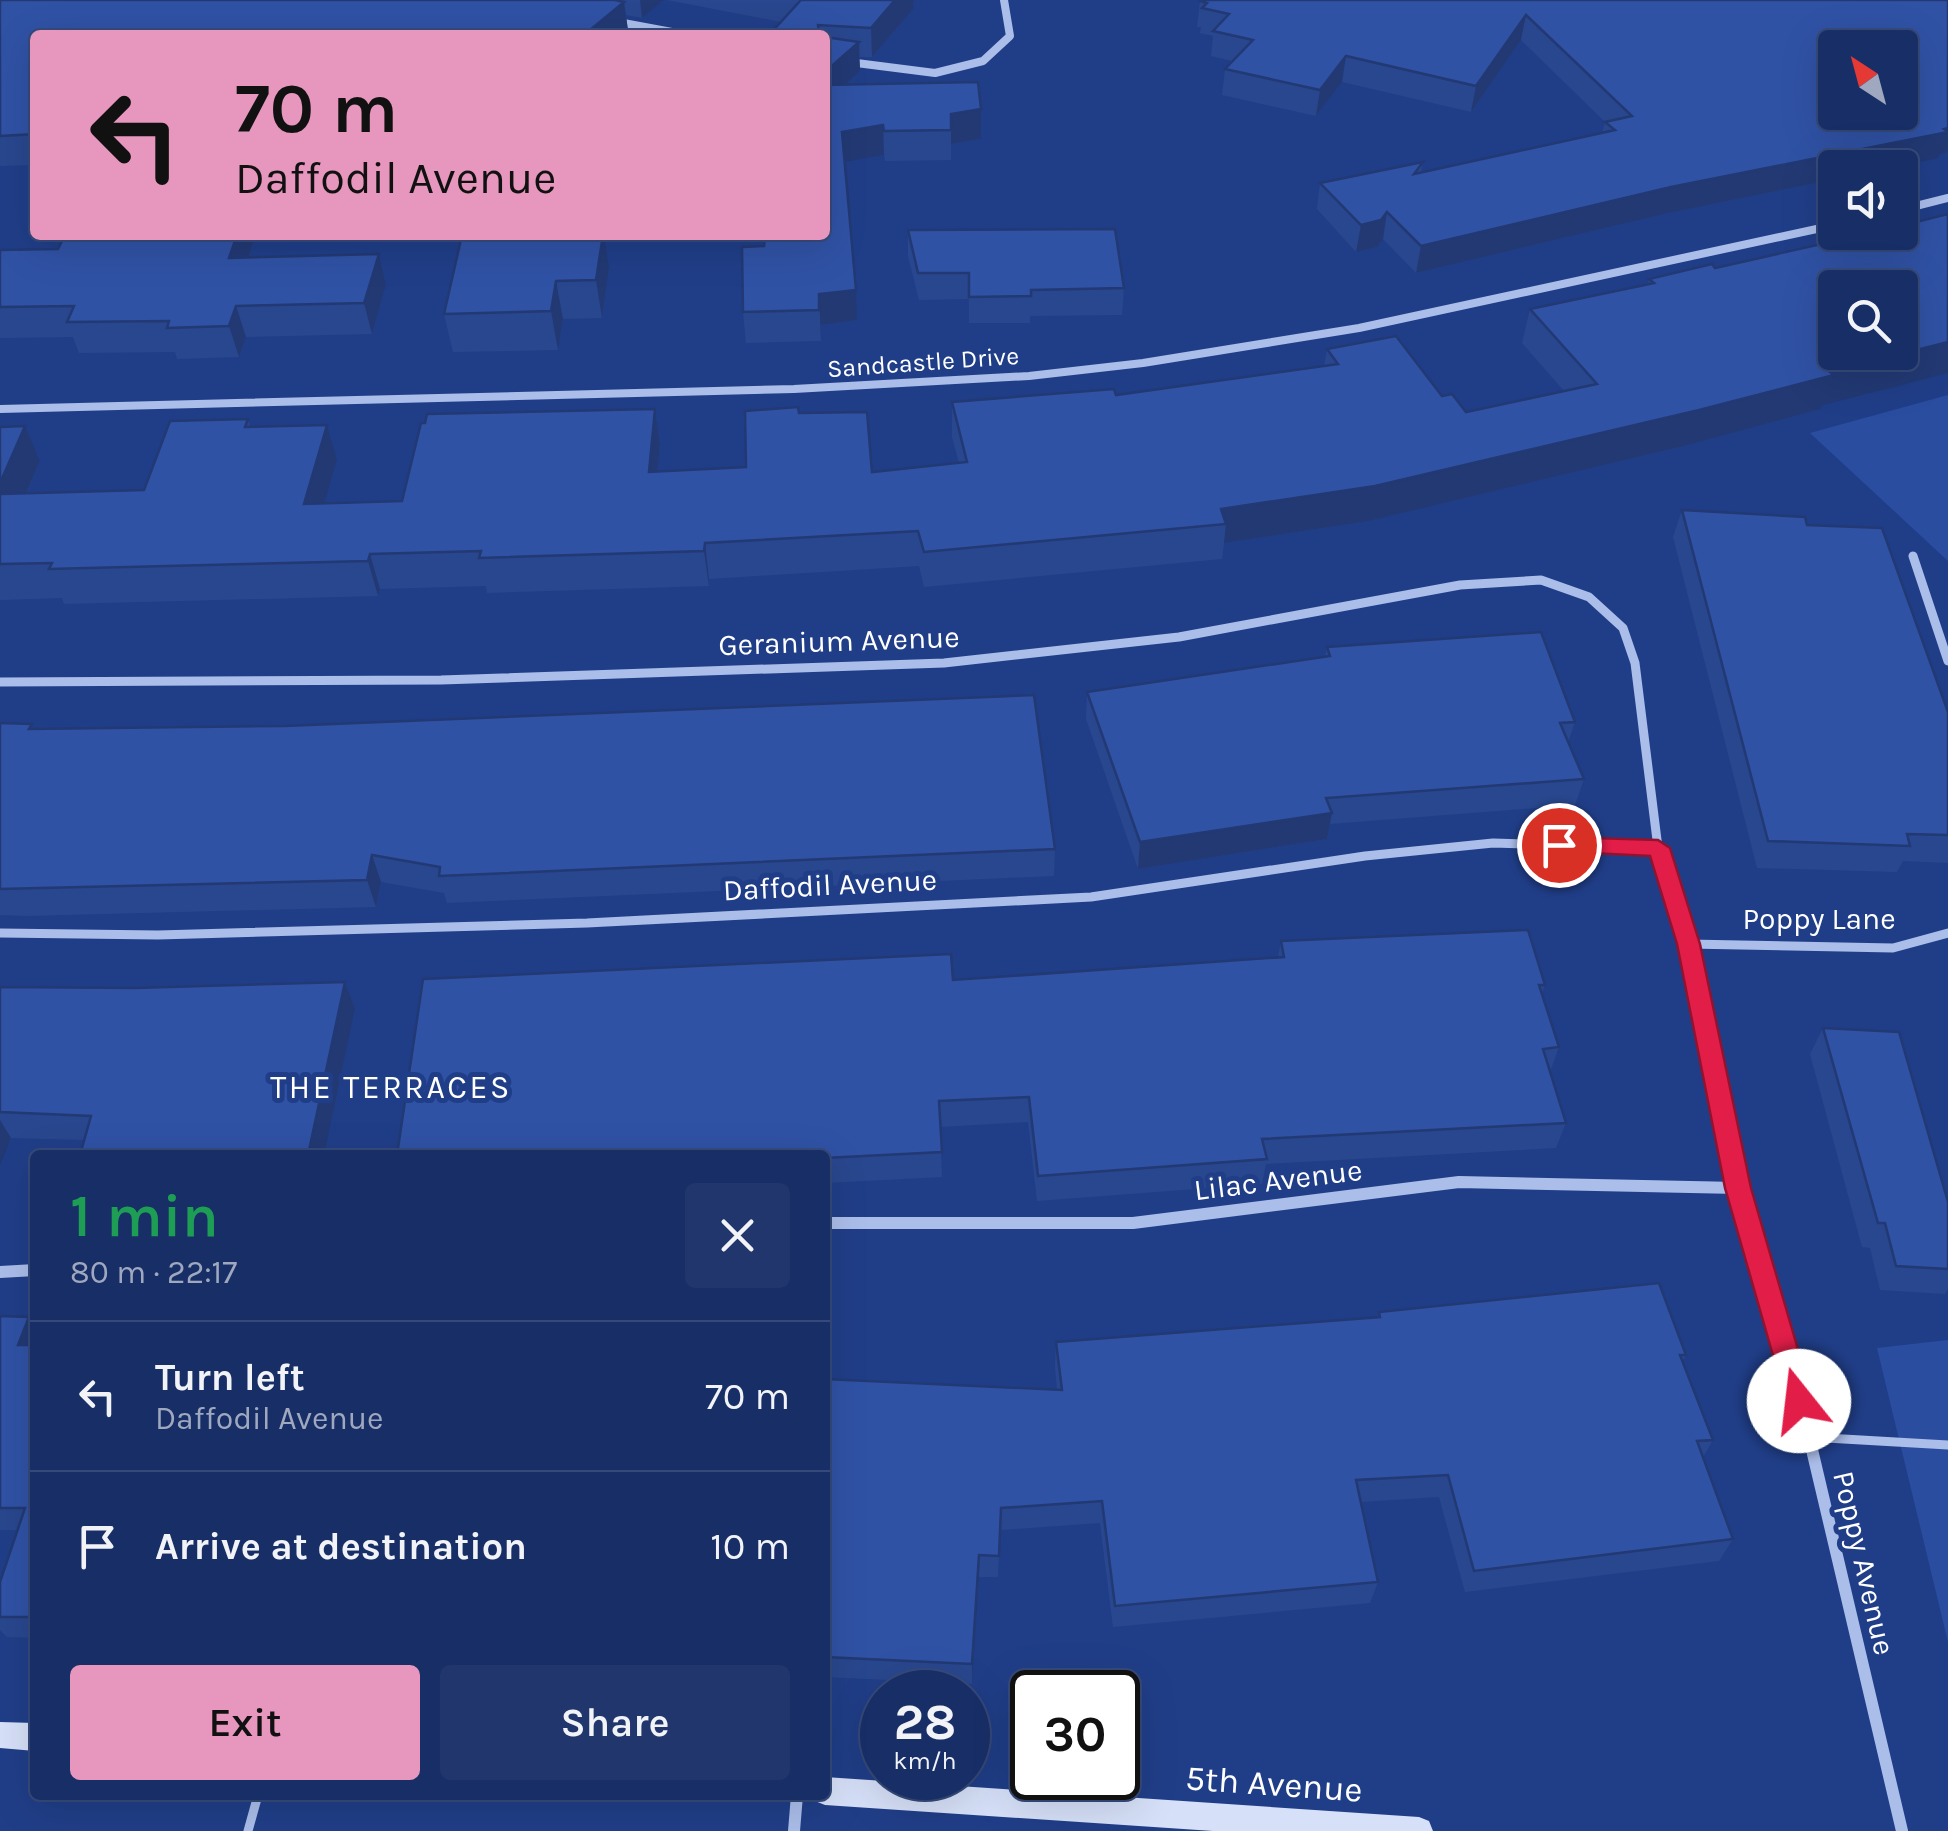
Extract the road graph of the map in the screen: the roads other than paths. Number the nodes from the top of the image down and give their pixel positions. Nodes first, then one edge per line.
1 (1004, 0) edge
2 (616, 22) edge
3 (660, 30) edge
4 (830, 61) edge
5 (1948, 198) edge
6 (1918, 206) edge
7 (1818, 229) edge
8 (0, 409) edge
9 (1913, 556) dead end
10 (1948, 662) edge
11 (1634, 663) joint
12 (0, 682) edge
13 (1658, 848) junction
14 (0, 933) edge
15 (1948, 933) edge
16 (1688, 944) junction
17 (1738, 1188) junction
18 (830, 1224) edge
19 (30, 1270) edge
20 (0, 1272) edge
21 (1810, 1437) junction
22 (1948, 1445) edge
23 (0, 1735) edge
24 (30, 1737) edge
25 (830, 1792) edge
26 (257, 1800) edge
27 (797, 1800) edge
28 (1370, 1829) edge
29 (248, 1831) edge
30 (794, 1831) edge
31 (1418, 1831) edge
32 (1902, 1831) edge

1 - 4 street
2 - 3 street
5 - 6 street
7 - 8 street, Sandcastle Drive
9 - 10 street
11 - 12 street, Geranium Avenue
11 - 13 street, Poppy Avenue
13 - 14 street, Daffodil Avenue
13 - 16 street, Poppy Avenue
15 - 16 street, Poppy Lane
16 - 17 street, Poppy Avenue
17 - 18 street, Lilac Avenue
17 - 21 street, Poppy Avenue
19 - 20 street
21 - 22 lane
21 - 32 street, Poppy Avenue
23 - 24 street
25 - 28 street, 5th Avenue
26 - 29 lane
27 - 30 street
28 - 31 street, 5th Avenue

